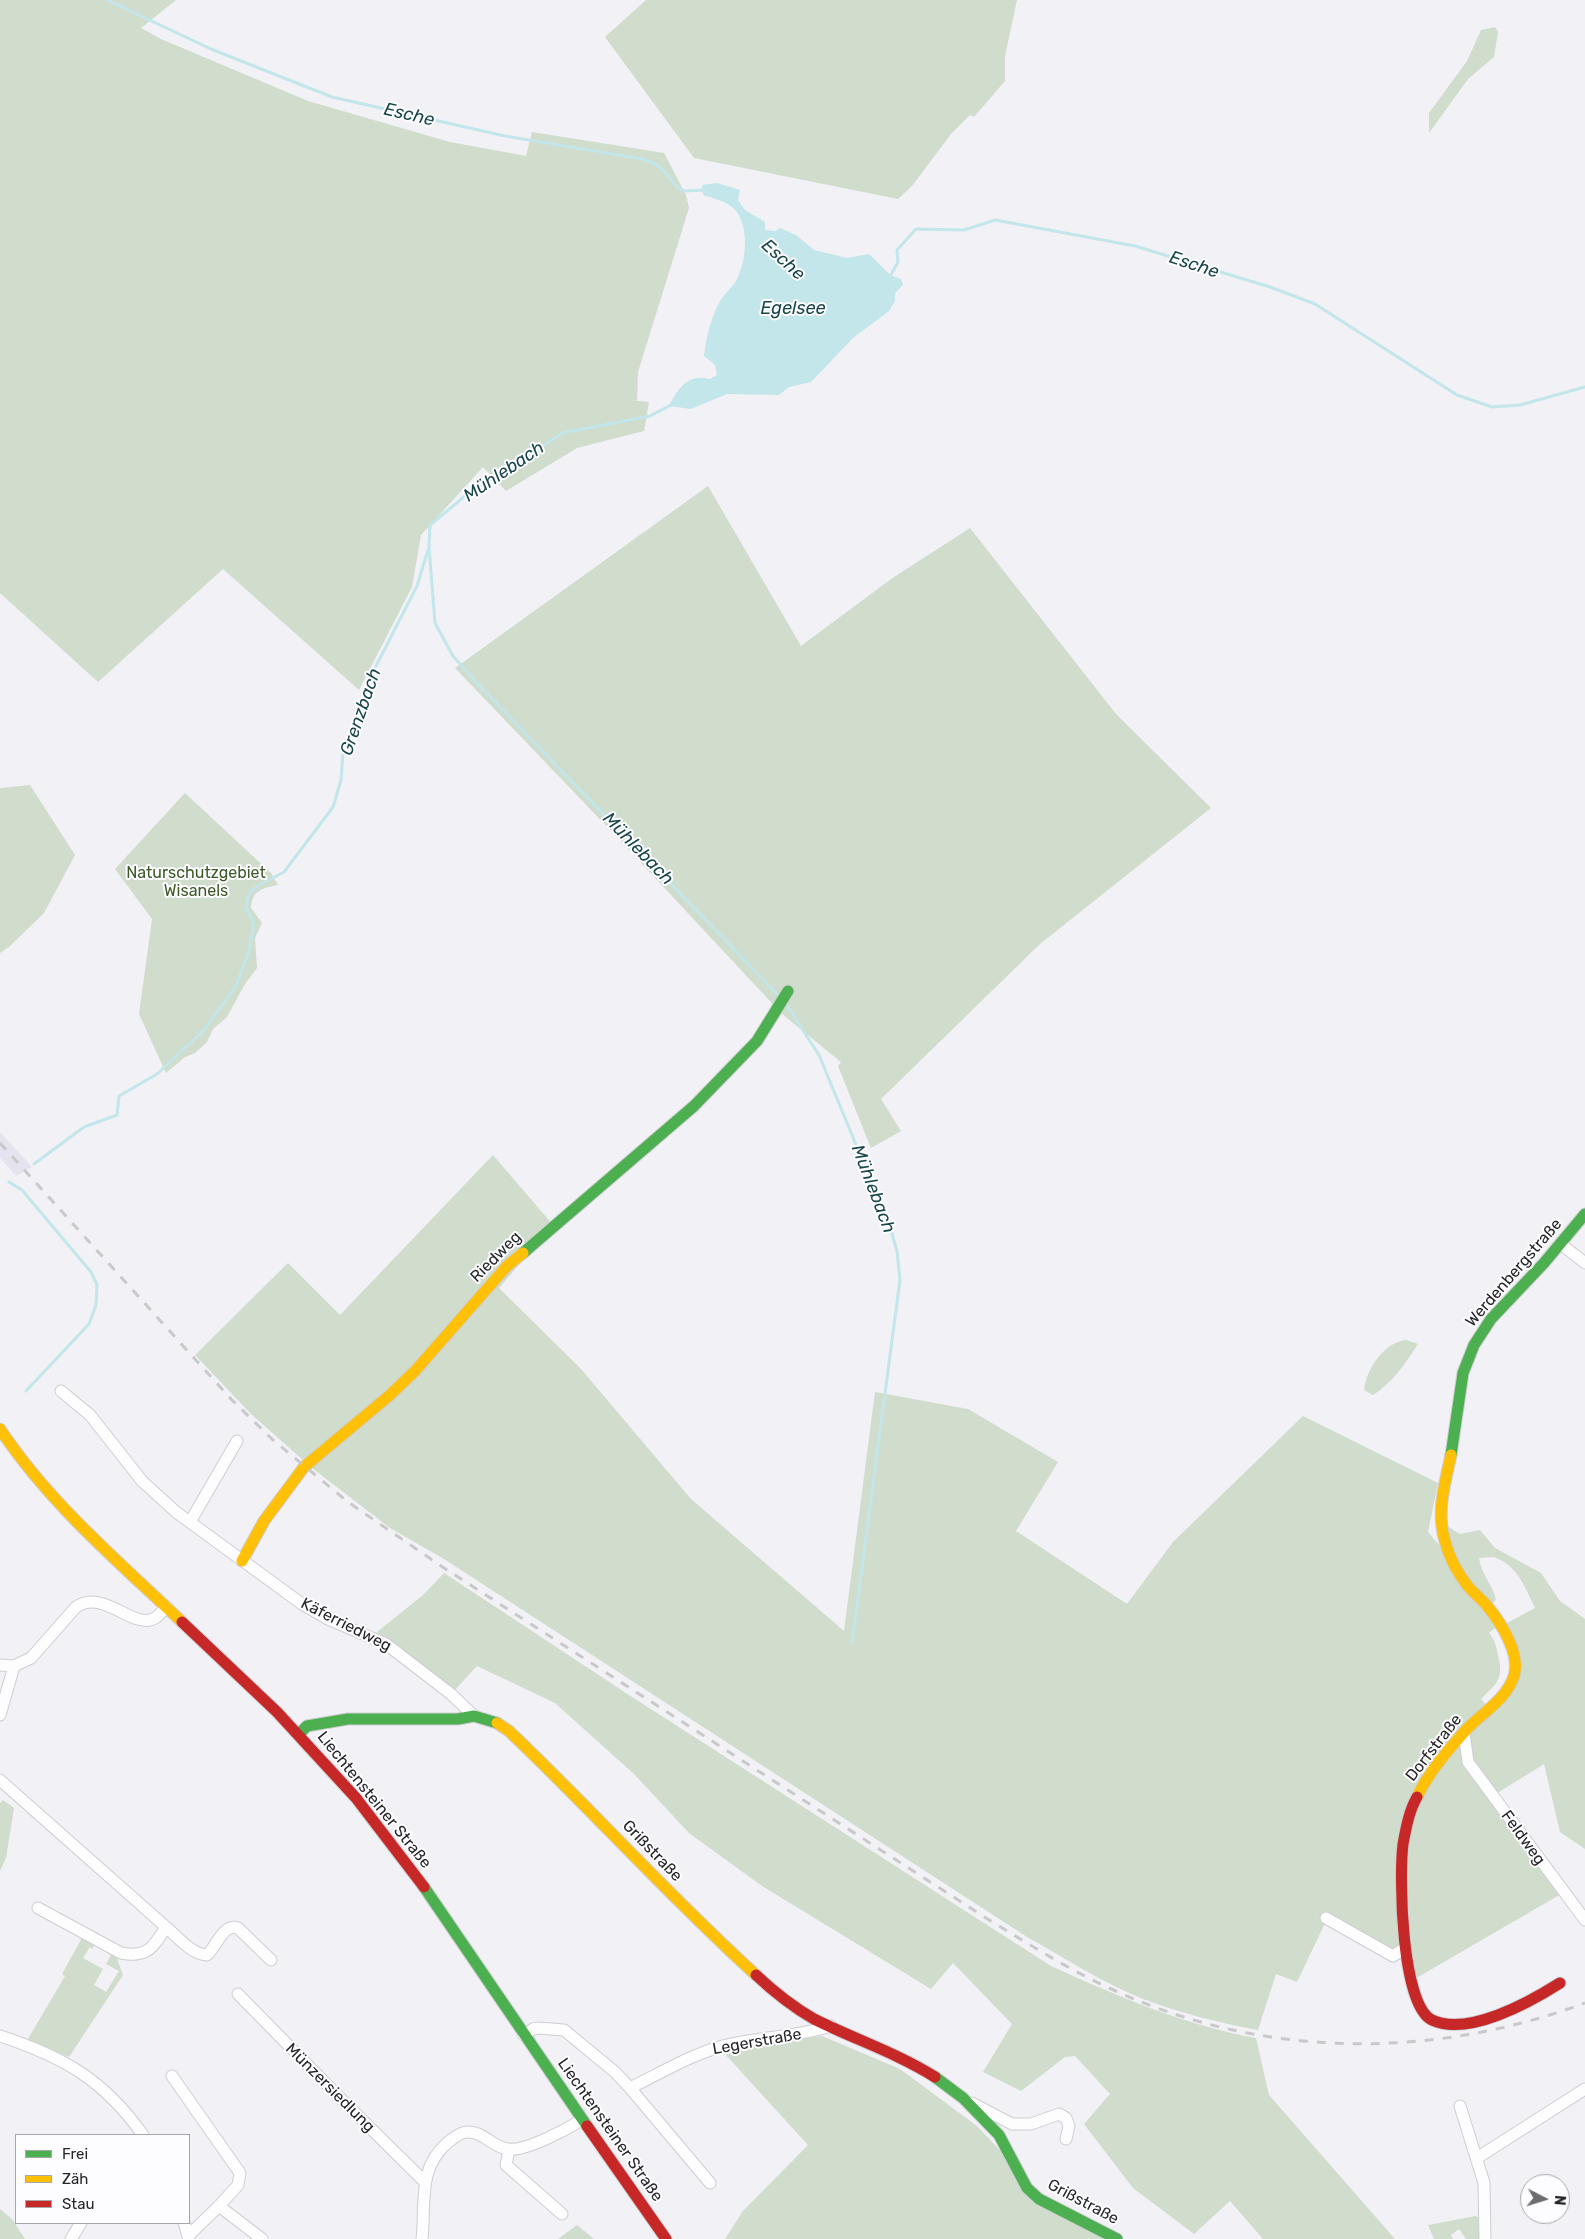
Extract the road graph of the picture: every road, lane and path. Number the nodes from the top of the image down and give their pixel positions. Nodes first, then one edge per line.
1 (784, 997) dead end
2 (1585, 1214) edge
3 (1562, 1245) junction
4 (1585, 1263) edge
5 (61, 1391) dead end
6 (0, 1429) edge
7 (237, 1441) dead end
8 (190, 1522) junction
9 (1443, 1532) joint
10 (242, 1561) junction
11 (167, 1607) junction
12 (0, 1664) edge
13 (14, 1666) junction
14 (0, 1715) edge
15 (474, 1716) junction
16 (1464, 1733) junction
17 (299, 1734) junction
18 (1446, 1753) junction
19 (1466, 1753) junction
20 (0, 1780) edge
21 (38, 1908) dead end
22 (1326, 1918) dead end
23 (1585, 1920) edge
24 (166, 1927) junction
25 (1406, 1948) junction
26 (271, 1960) dead end
27 (1560, 1983) dead end
28 (238, 1994) dead end
29 (831, 2026) junction
30 (0, 2036) edge
31 (524, 2036) junction
32 (172, 2076) dead end
33 (630, 2088) junction
34 (1585, 2089) edge
35 (963, 2098) junction
36 (1460, 2106) dead end
37 (582, 2120) junction
38 (142, 2134) edge
39 (1066, 2139) dead end
40 (509, 2150) junction
41 (1477, 2158) junction
42 (424, 2181) junction
43 (710, 2183) dead end
44 (220, 2206) junction
45 (562, 2214) dead end
46 (80, 2224) edge
47 (184, 2224) edge
48 (188, 2238) edge
49 (71, 2239) edge
50 (262, 2239) edge
51 (422, 2239) edge
52 (666, 2239) edge
53 (1117, 2239) edge
54 (1485, 2239) edge

1 - 10 street, Riedweg
2 - 3 street, Werdenbergstraße
3 - 4 street
3 - 9 street, Werdenbergstraße
5 - 8 street, Käferriedweg
6 - 11 street, Liechtensteiner Straße
7 - 8 street
8 - 10 street, Käferriedweg
9 - 16 street, Dorfstraße
10 - 15 street, Käferriedweg
11 - 13 street
11 - 17 street, Liechtensteiner Straße
12 - 13 street
13 - 14 street
15 - 17 street, Grißstraße
15 - 29 street, Grißstraße
16 - 18 street, Dorfstraße
16 - 19 street, Feldweg
17 - 31 street, Liechtensteiner Straße
18 - 19 street
18 - 25 street, Dorfstraße
19 - 23 street, Feldweg
20 - 24 street
21 - 24 street
22 - 25 street
24 - 26 street
25 - 27 street, Dorfstraße
28 - 42 street, Münzersiedlung
29 - 33 street, Legerstraße
29 - 35 street, Grißstraße
30 - 38 street
31 - 33 street
31 - 37 street, Liechtensteiner Straße
32 - 44 street
33 - 43 street
34 - 41 street
35 - 39 street, Grißstraße
35 - 53 street, Grißstraße
36 - 41 street
37 - 40 street
37 - 52 street, Liechtensteiner Straße
40 - 42 street
40 - 45 street
41 - 54 street
42 - 51 street
44 - 48 street
44 - 50 street
46 - 49 street
47 - 48 street

